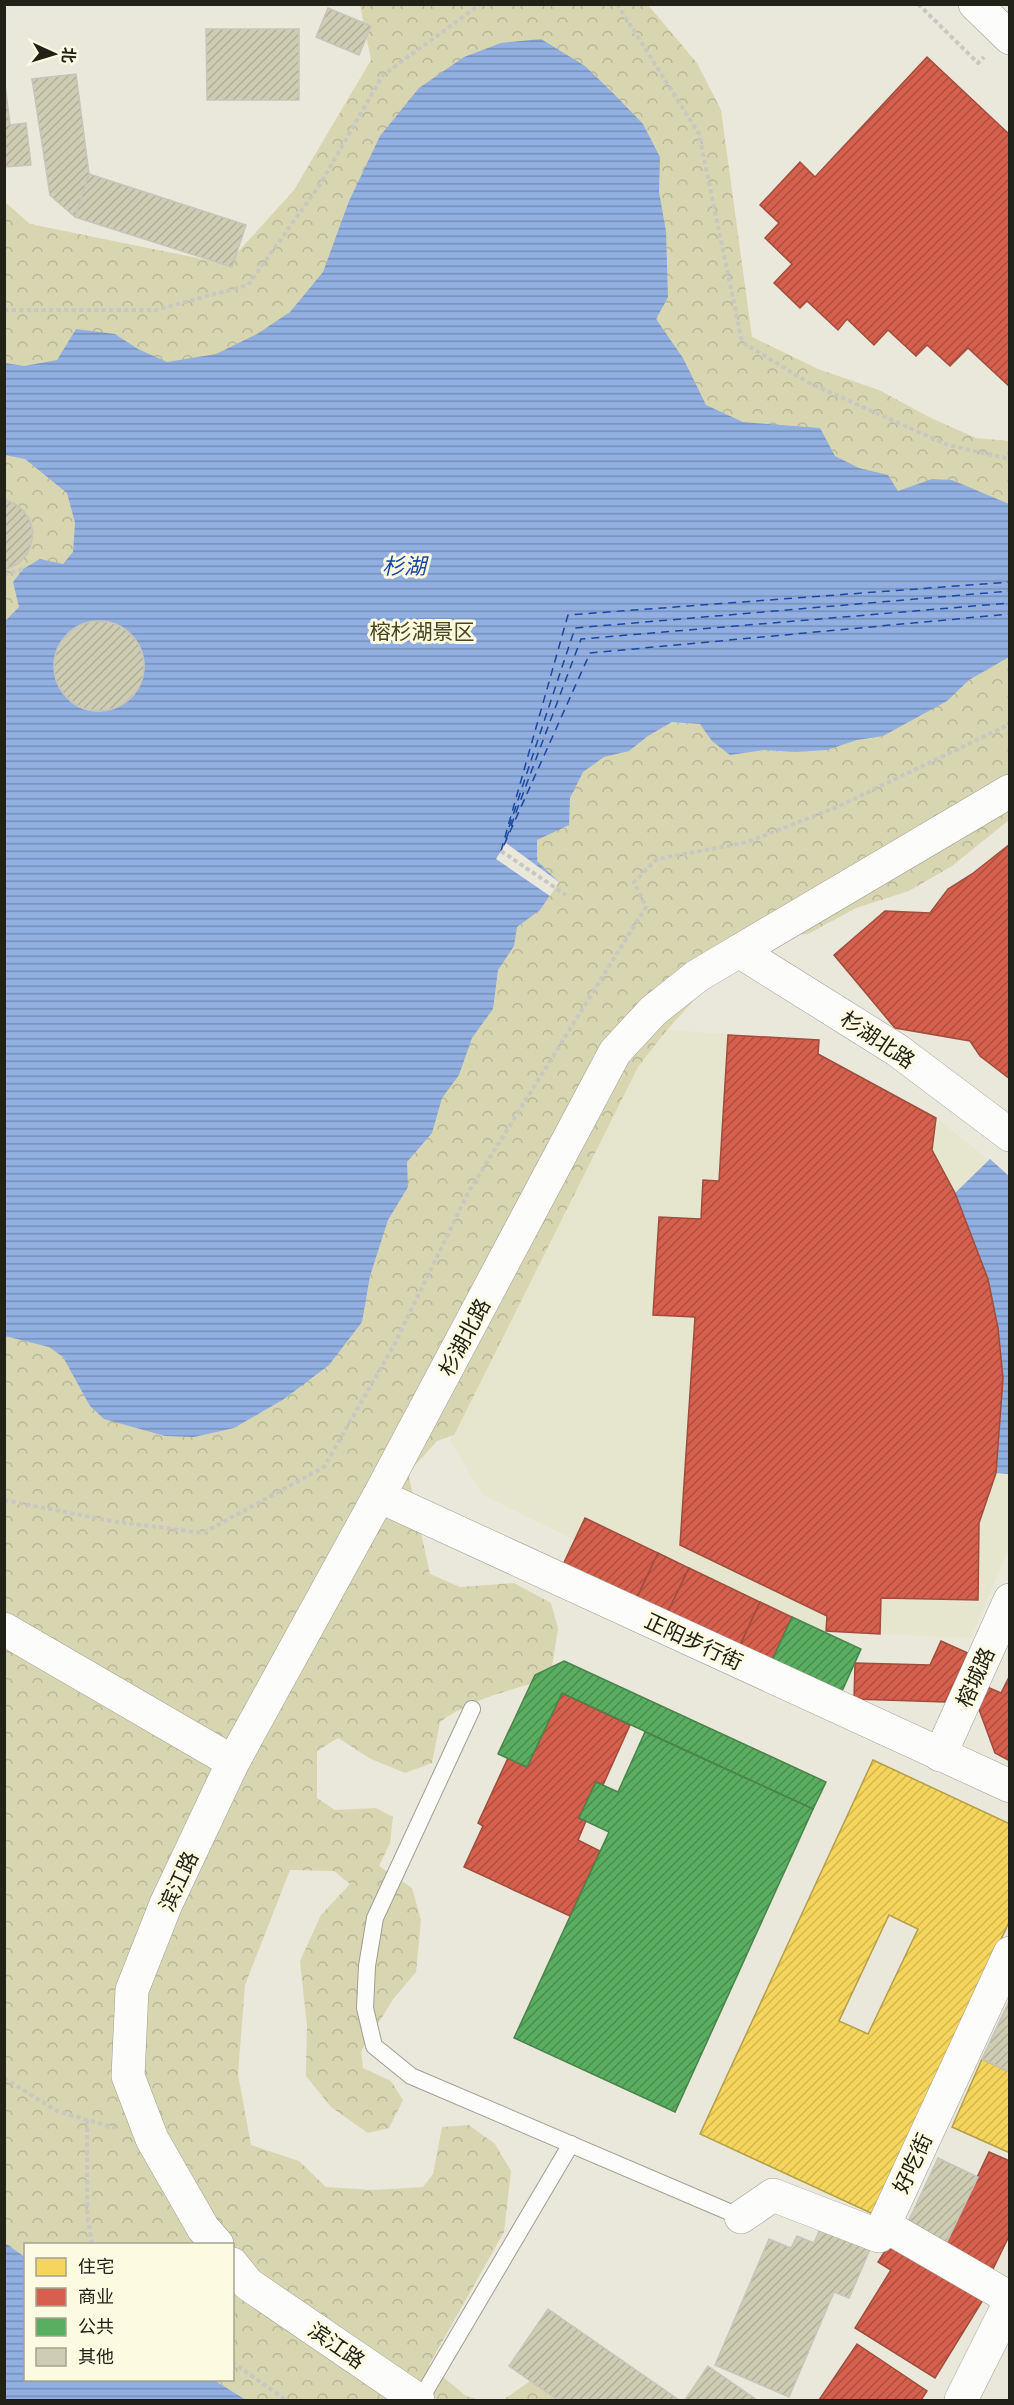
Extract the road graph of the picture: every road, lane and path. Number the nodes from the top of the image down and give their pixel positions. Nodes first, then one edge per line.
1 (481, 4) edge
2 (617, 4) edge
3 (975, 4) edge
4 (1010, 38) edge
5 (4, 310) edge
6 (1010, 459) edge
7 (23, 569) dead end
8 (4, 575) edge
9 (1010, 724) edge
10 (1010, 791) edge
11 (501, 851) dead end
12 (566, 895) dead end
13 (739, 951) junction
14 (1010, 1135) edge
15 (379, 1496) junction
16 (4, 1500) edge
17 (1010, 1600) edge
18 (4, 1629) edge
19 (472, 1709) dead end
20 (940, 1755) junction
21 (233, 1762) junction
22 (1010, 1786) edge
23 (1010, 1953) edge
24 (4, 2078) edge
25 (87, 2120) junction
26 (152, 2139) junction
27 (572, 2144) junction
28 (741, 2217) joint
29 (884, 2225) junction
30 (92, 2243) edge
31 (216, 2243) edge
32 (234, 2266) edge
33 (1010, 2300) edge
34 (234, 2363) edge
35 (286, 2400) edge
36 (419, 2400) edge
37 (961, 2400) edge

1 - 5 path
2 - 6 path
3 - 4 main road
7 - 8 path
9 - 16 path
10 - 13 main road, 杉湖北路
11 - 12 path
13 - 14 main road, 杉湖北路
13 - 15 main road, 杉湖北路
15 - 20 main road, 正阳步行街
15 - 21 main road, 杉湖北路
17 - 20 main road, 榕城路
18 - 21 main road
19 - 27 lane
20 - 22 main road, 正阳步行街
21 - 26 main road, 滨江路
23 - 29 main road, 好吃街
24 - 25 path
25 - 26 path
25 - 30 path
26 - 31 main road, 滨江路
27 - 28 lane
27 - 36 lane
28 - 29 main road
29 - 33 main road
32 - 36 main road, 滨江路
33 - 37 main road
34 - 35 path

